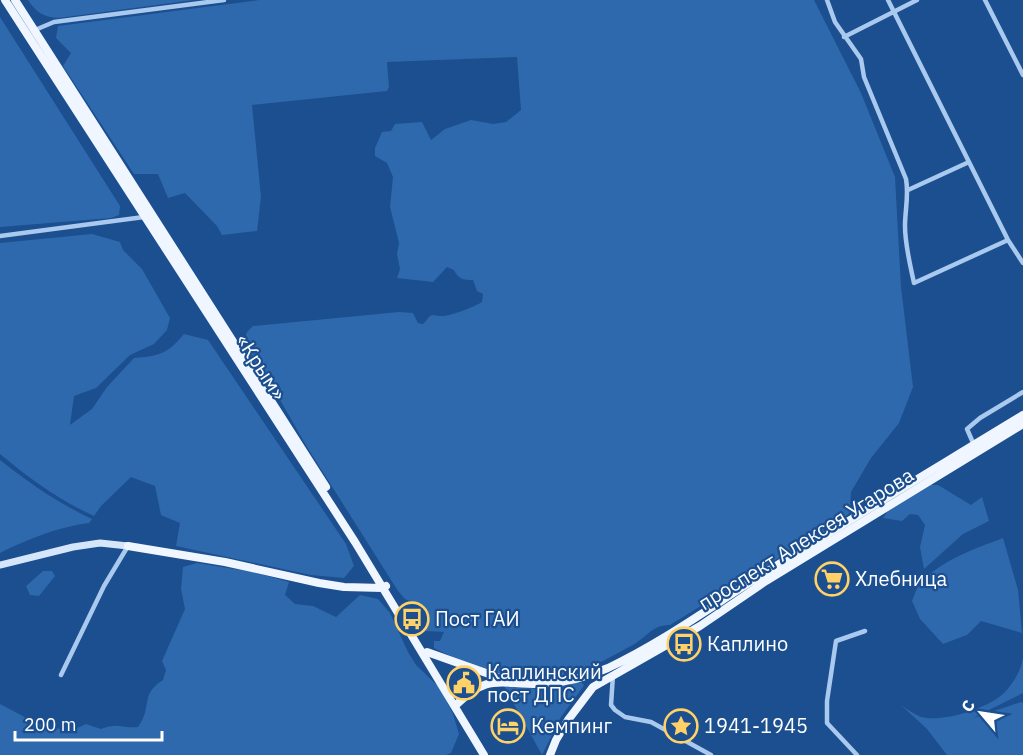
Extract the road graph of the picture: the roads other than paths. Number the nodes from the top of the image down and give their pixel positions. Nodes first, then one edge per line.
1 (5, 0) edge
2 (15, 0) edge
3 (224, 0) edge
4 (827, 0) edge
5 (888, 0) edge
6 (917, 0) edge
7 (985, 0) edge
8 (894, 11) junction
9 (34, 30) junction
10 (844, 37) junction
11 (1023, 75) edge
12 (969, 162) junction
13 (908, 190) junction
14 (152, 214) junction
15 (144, 217) junction
16 (0, 236) edge
17 (1008, 240) junction
18 (1023, 263) edge
19 (1023, 392) edge
20 (1023, 415) edge
21 (1023, 424) edge
22 (974, 445) junction
23 (128, 546) junction
24 (0, 565) edge
25 (764, 578) junction
26 (385, 586) junction
27 (865, 631) dead end
28 (426, 652) junction
29 (611, 671) junction
30 (60, 675) dead end
31 (513, 682) junction
32 (457, 705) junction
33 (700, 752) edge
34 (484, 755) edge
35 (489, 755) edge
36 (550, 755) edge
37 (711, 755) edge
38 (857, 755) edge

1 - 15 main road, «Крым»
2 - 9 main road, «Крым»
3 - 9 street
4 - 10 street
5 - 8 street
6 - 8 street
7 - 11 street
8 - 10 street
8 - 12 street
9 - 14 main road, «Крым»
10 - 13 street
12 - 13 street
12 - 17 street
13 - 17 street
14 - 15 main road
14 - 26 main road, «Крым»
15 - 16 street
15 - 26 main road, «Крым»
17 - 18 street
19 - 22 street
20 - 22 main road, проспект Алексея Угарова
21 - 25 main road, проспект Алексея Угарова
22 - 25 main road, проспект Алексея Угарова
23 - 24 main road
23 - 26 main road
23 - 30 street
25 - 29 main road, проспект Алексея Угарова
26 - 28 main road, «Крым»
26 - 32 main road, «Крым»
27 - 38 street
28 - 31 main road
28 - 32 main road, «Крым»
29 - 31 main road, проспект Алексея Угарова
29 - 33 street
29 - 36 main road
31 - 32 main road, проспект Алексея Угарова
32 - 34 main road, «Крым»
32 - 35 main road, «Крым»
33 - 37 street

